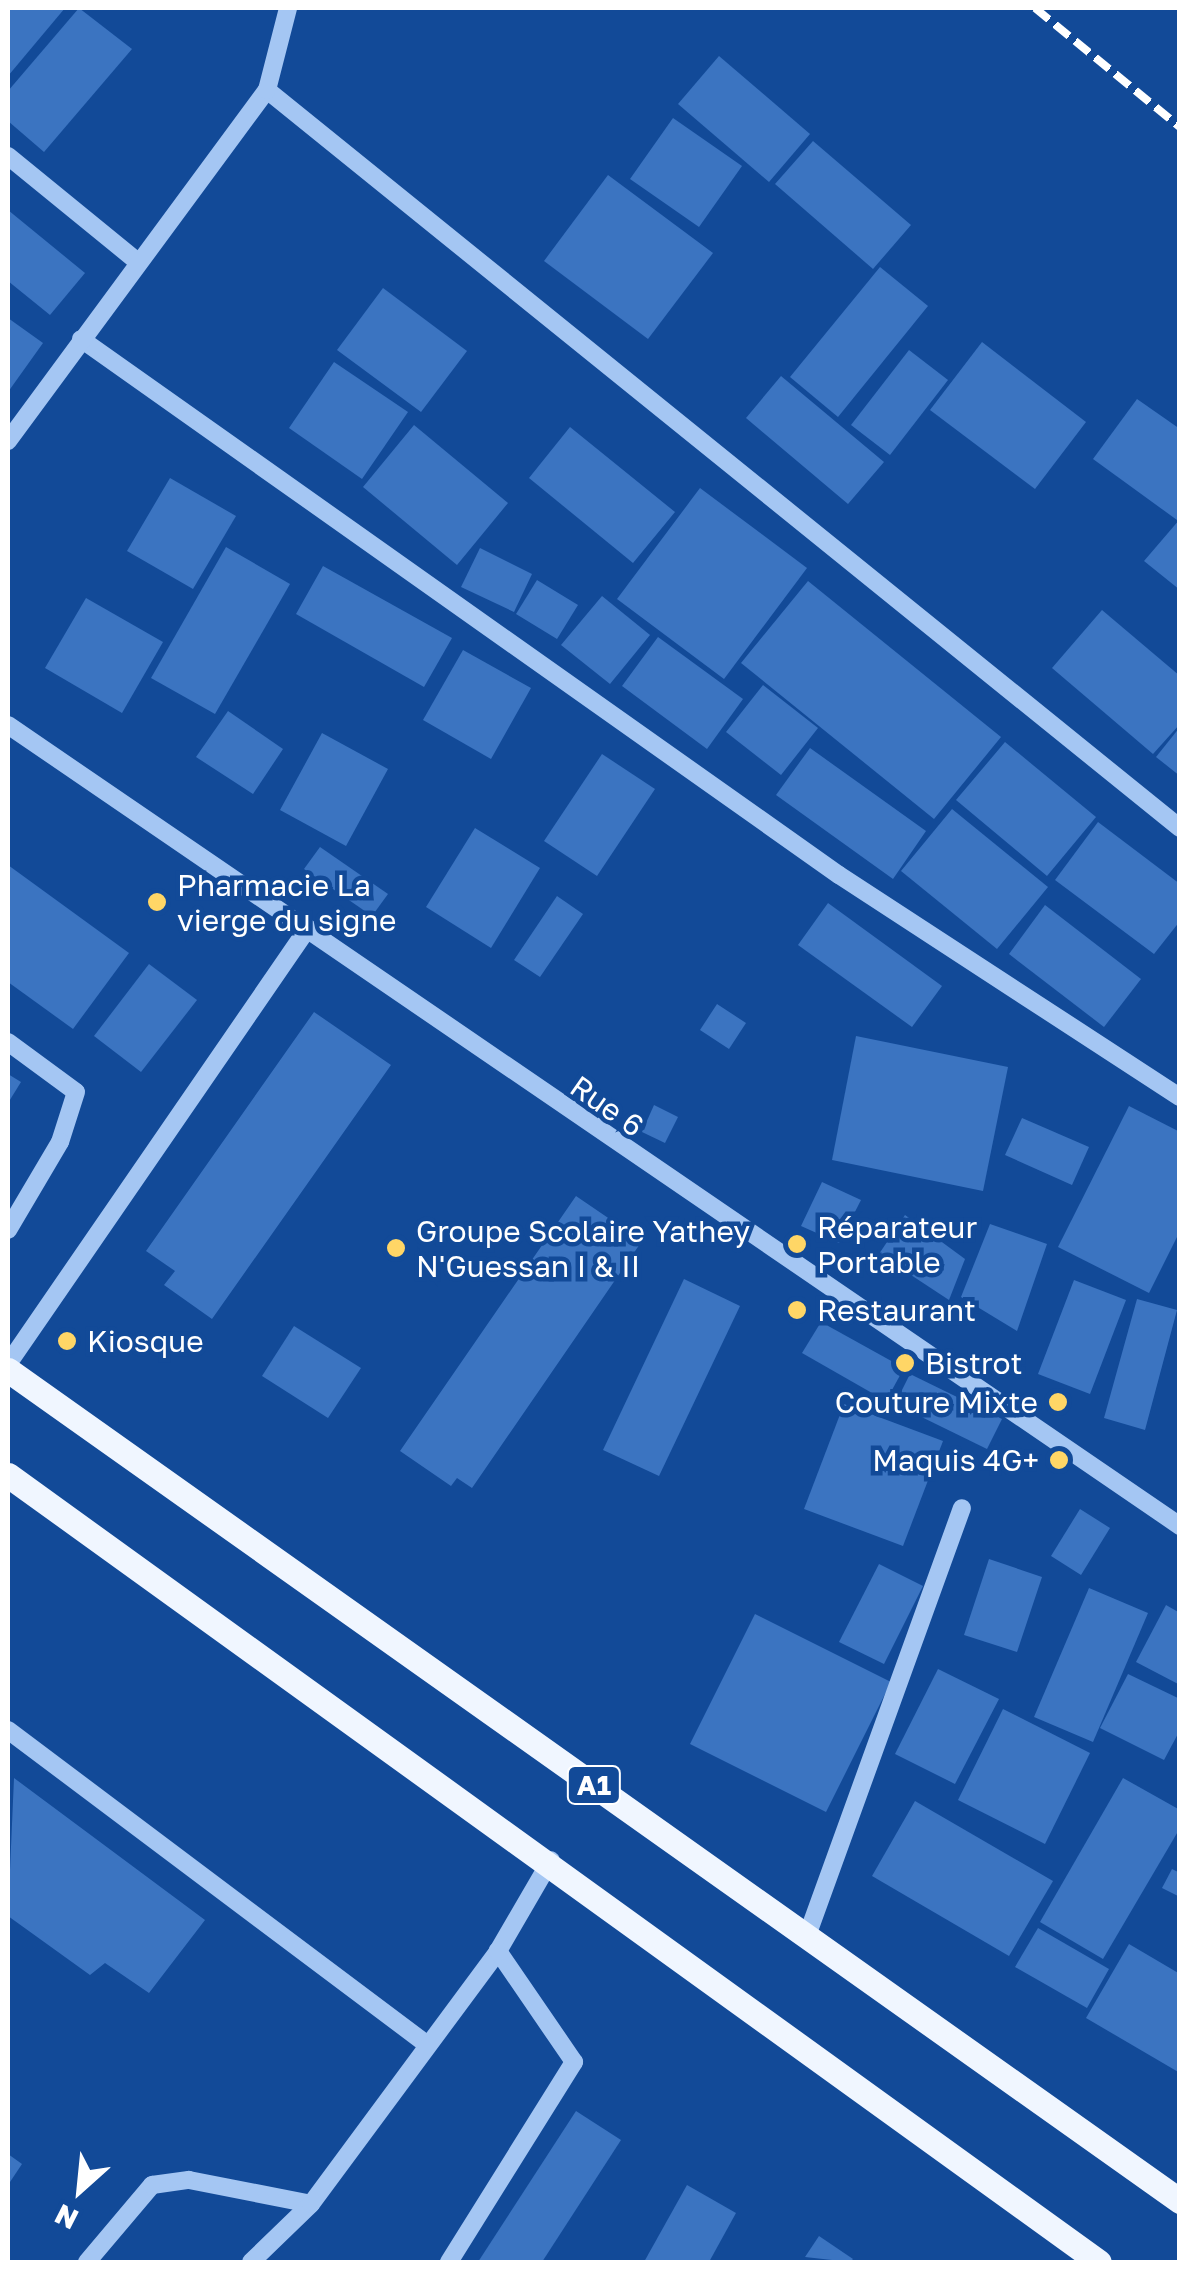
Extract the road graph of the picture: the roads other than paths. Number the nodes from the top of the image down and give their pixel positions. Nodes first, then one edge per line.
1 (288, 8) edge
2 (268, 90) junction
3 (8, 156) edge
4 (138, 262) junction
5 (80, 339) junction
6 (8, 441) edge
7 (8, 724) edge
8 (1180, 828) edge
9 (308, 928) junction
10 (8, 1042) edge
11 (1180, 1097) edge
12 (8, 1230) edge
13 (8, 1367) edge
14 (8, 1475) edge
15 (962, 1508) dead end
16 (1180, 1526) edge
17 (8, 1730) edge
18 (551, 1860) junction
19 (806, 1936) junction
20 (498, 1951) junction
21 (426, 2043) junction
22 (1180, 2200) edge
23 (312, 2204) junction
24 (87, 2262) edge
25 (251, 2262) edge
26 (450, 2262) edge
27 (1098, 2262) edge

1 - 2 street
2 - 4 street
2 - 8 street
3 - 4 street
4 - 5 street
5 - 6 street
5 - 11 street
7 - 9 street, Rue 6
9 - 13 street
9 - 16 street, Rue 6
10 - 12 street
13 - 19 main road, A1
14 - 18 main road
15 - 19 street
17 - 21 street
18 - 20 street
18 - 27 main road
19 - 22 main road, A1
20 - 21 street
20 - 26 street
21 - 23 street
23 - 24 street
23 - 25 street

